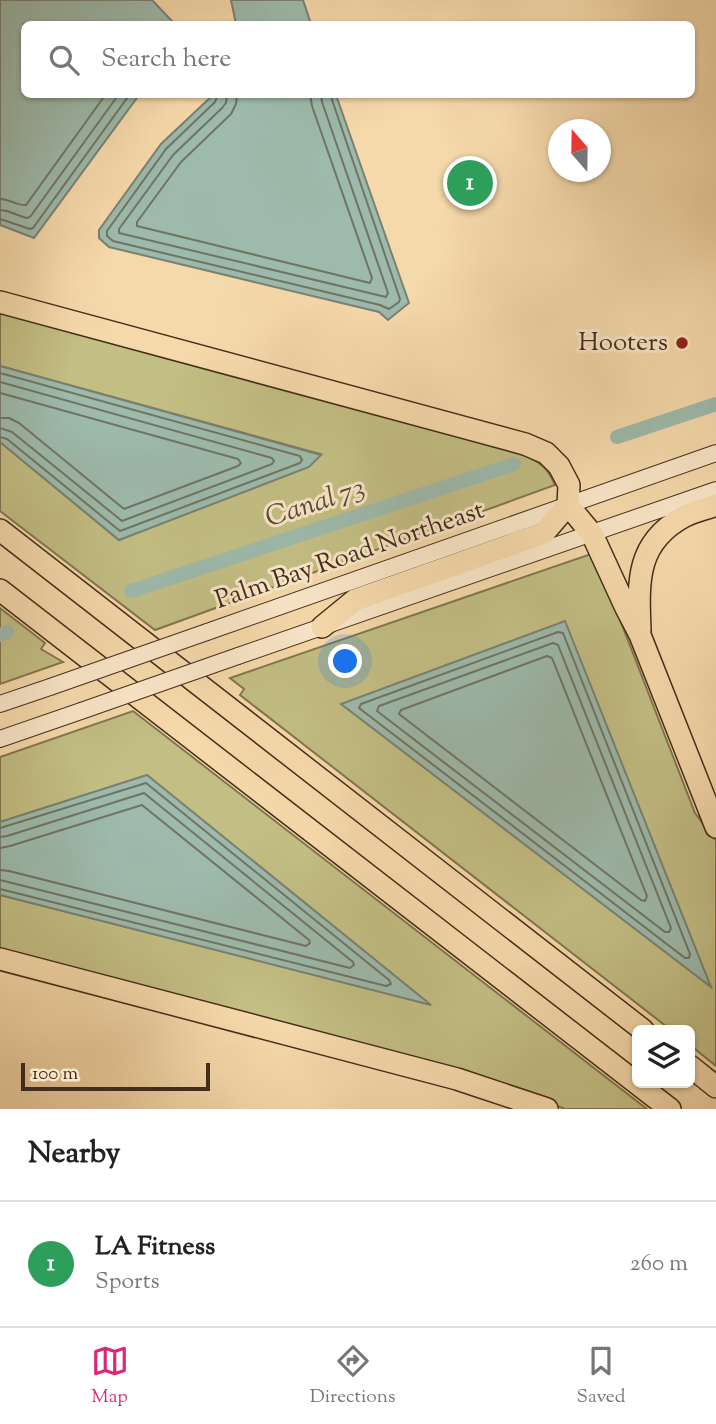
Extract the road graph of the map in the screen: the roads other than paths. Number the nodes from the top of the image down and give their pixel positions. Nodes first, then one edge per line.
1 (0, 302) edge
2 (716, 453) edge
3 (716, 490) edge
4 (568, 505) junction
5 (716, 505) edge
6 (0, 530) edge
7 (592, 534) junction
8 (0, 590) edge
9 (322, 627) junction
10 (640, 635) junction
11 (0, 704) edge
12 (0, 739) edge
13 (716, 827) edge
14 (0, 959) edge
15 (637, 1025) edge
16 (695, 1070) edge
17 (716, 1087) edge
18 (547, 1109) edge
19 (670, 1109) edge

1 - 4 highway
2 - 4 main road, Palm Bay Road Northeast
3 - 7 main road
4 - 7 highway
4 - 9 highway
4 - 11 main road, Palm Bay Road Northeast, bridge
5 - 10 highway
6 - 15 highway
7 - 9 main road
7 - 10 highway
8 - 19 highway
9 - 12 main road, bridge
10 - 13 highway
14 - 18 highway
16 - 17 highway

